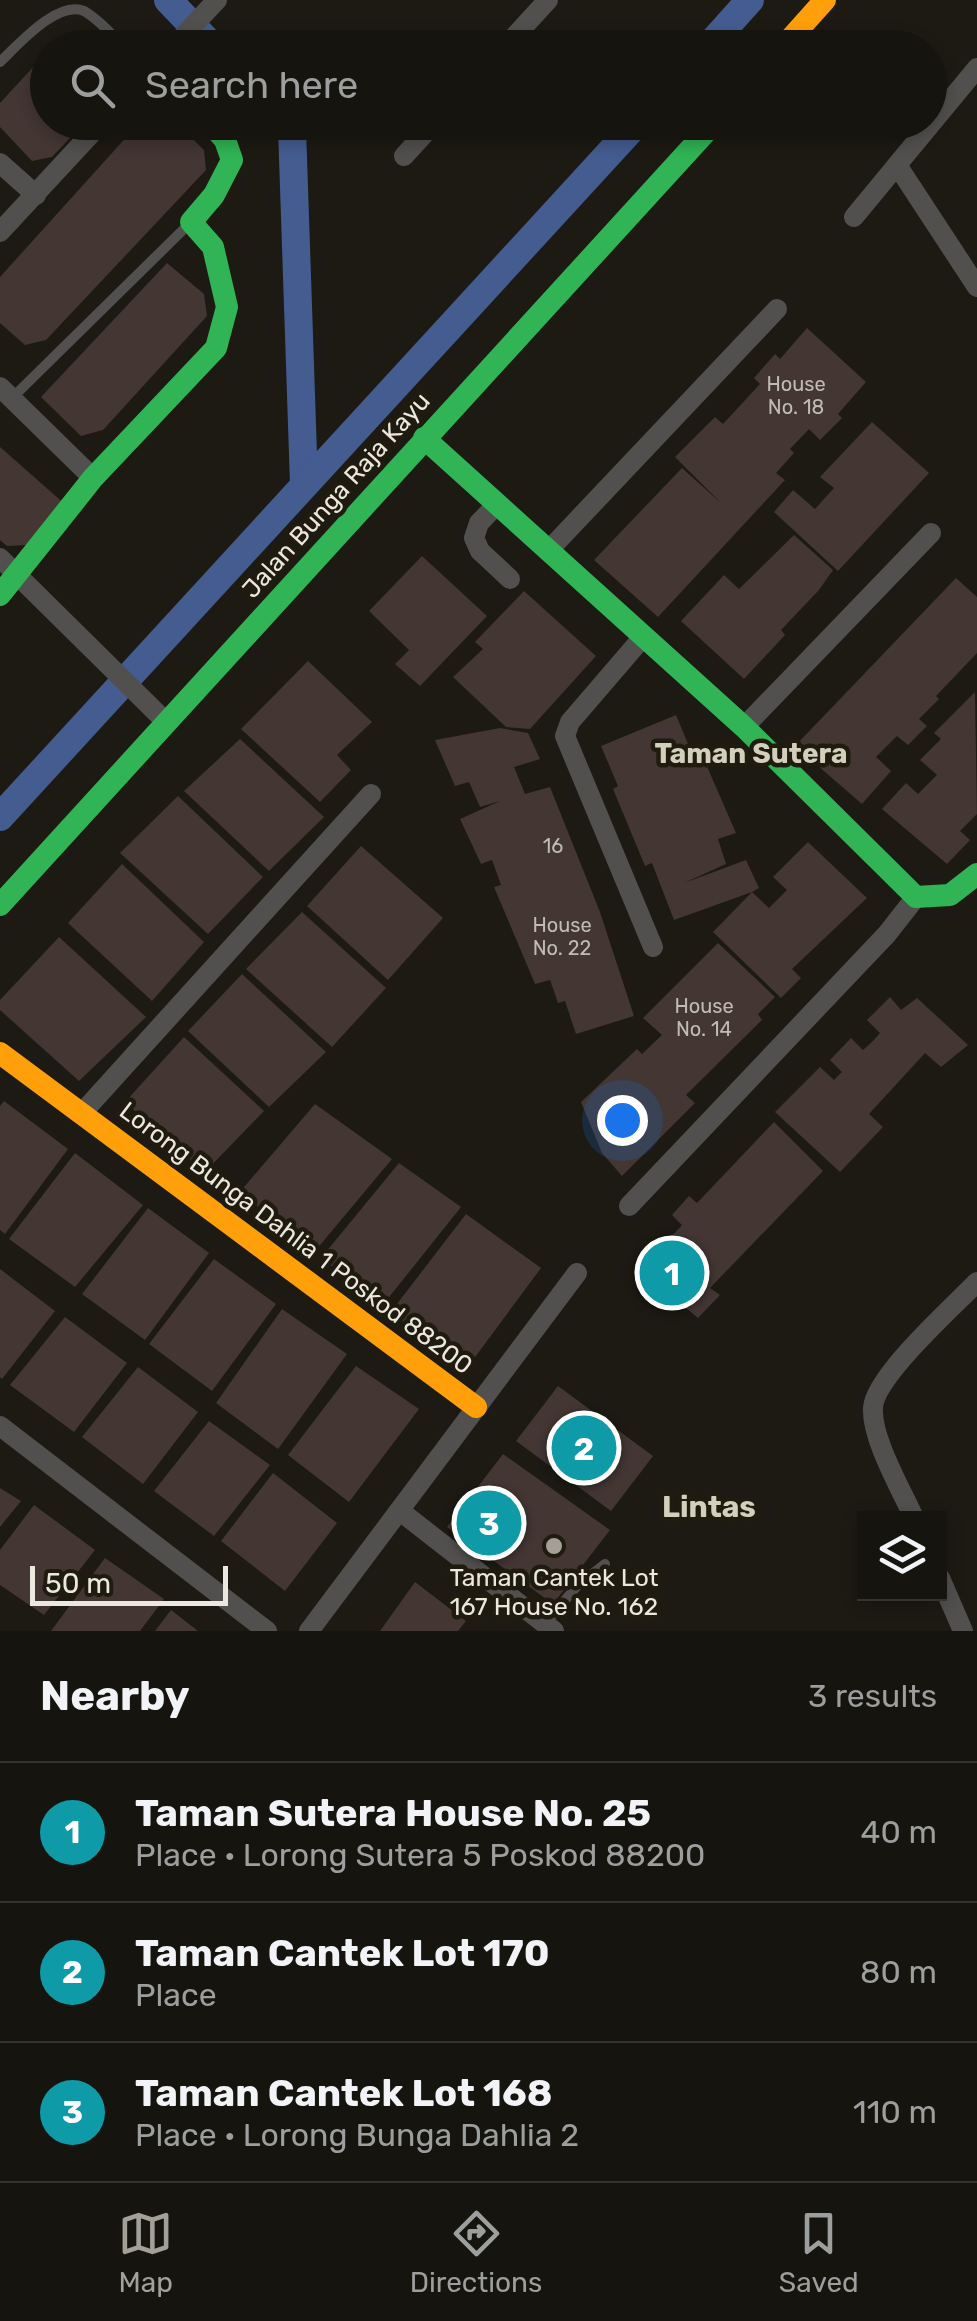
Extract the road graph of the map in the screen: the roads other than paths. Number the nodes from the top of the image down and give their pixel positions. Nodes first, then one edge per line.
1 (548, 0) edge
2 (825, 0) edge
3 (215, 2) edge
4 (33, 30) edge
5 (105, 30) edge
6 (189, 30) edge
7 (520, 30) edge
8 (798, 30) edge
9 (30, 33) edge
10 (0, 62) edge
11 (977, 68) edge
12 (947, 104) edge
13 (86, 140) edge
14 (225, 140) edge
15 (419, 140) edge
16 (698, 140) edge
17 (917, 140) edge
18 (404, 156) dead end
19 (0, 164) edge
20 (896, 165) junction
21 (36, 195) junction
22 (854, 216) dead end
23 (192, 222) junction
24 (0, 232) edge
25 (977, 286) edge
26 (777, 310) dead end
27 (6, 392) edge
28 (424, 438) junction
29 (93, 478) junction
30 (497, 504) junction
31 (931, 533) dead end
32 (548, 551) junction
33 (0, 558) edge
34 (19, 576) junction
35 (510, 579) dead end
36 (0, 595) edge
37 (642, 637) junction
38 (166, 722) junction
39 (744, 727) junction
40 (371, 794) dead end
41 (977, 874) edge
42 (916, 896) junction
43 (0, 905) edge
44 (653, 947) dead end
45 (3, 1056) edge
46 (82, 1113) junction
47 (628, 1206) dead end
48 (578, 1273) dead end
49 (977, 1282) edge
50 (476, 1408) junction
51 (0, 1426) edge
52 (400, 1511) junction
53 (911, 1511) edge
54 (605, 1564) dead end
55 (947, 1595) edge
56 (549, 1628) edge
57 (267, 1631) edge
58 (309, 1631) edge
59 (962, 1631) edge

1 - 7 street
2 - 8 street
3 - 6 street
4 - 5 lane
9 - 10 lane
11 - 12 street
13 - 21 street
14 - 23 street
15 - 18 street
16 - 28 street, Jalan Bunga Raja Kayu
17 - 20 street
19 - 21 street
20 - 22 street
20 - 25 street
21 - 24 street
23 - 27 lane
23 - 29 street
26 - 32 street
27 - 29 street
28 - 30 street
28 - 38 street, Jalan Bunga Raja Kayu
29 - 34 street
30 - 32 street
30 - 35 street
31 - 39 street
32 - 37 street
33 - 34 street
34 - 36 street
34 - 38 street
37 - 39 street
37 - 44 street
38 - 43 street, Jalan Bunga Raja Kayu
39 - 42 street
40 - 46 street, Lorong Bunga Dahlia 1 Poskod 88200
41 - 42 street
42 - 47 street
45 - 46 street, Lorong Bunga Dahlia 1 Poskod 88200
46 - 50 street, Lorong Bunga Dahlia 1 Poskod 88200
48 - 50 street
49 - 53 street
50 - 52 street
51 - 57 street
52 - 56 street
52 - 58 street
54 - 56 lane
55 - 59 street

